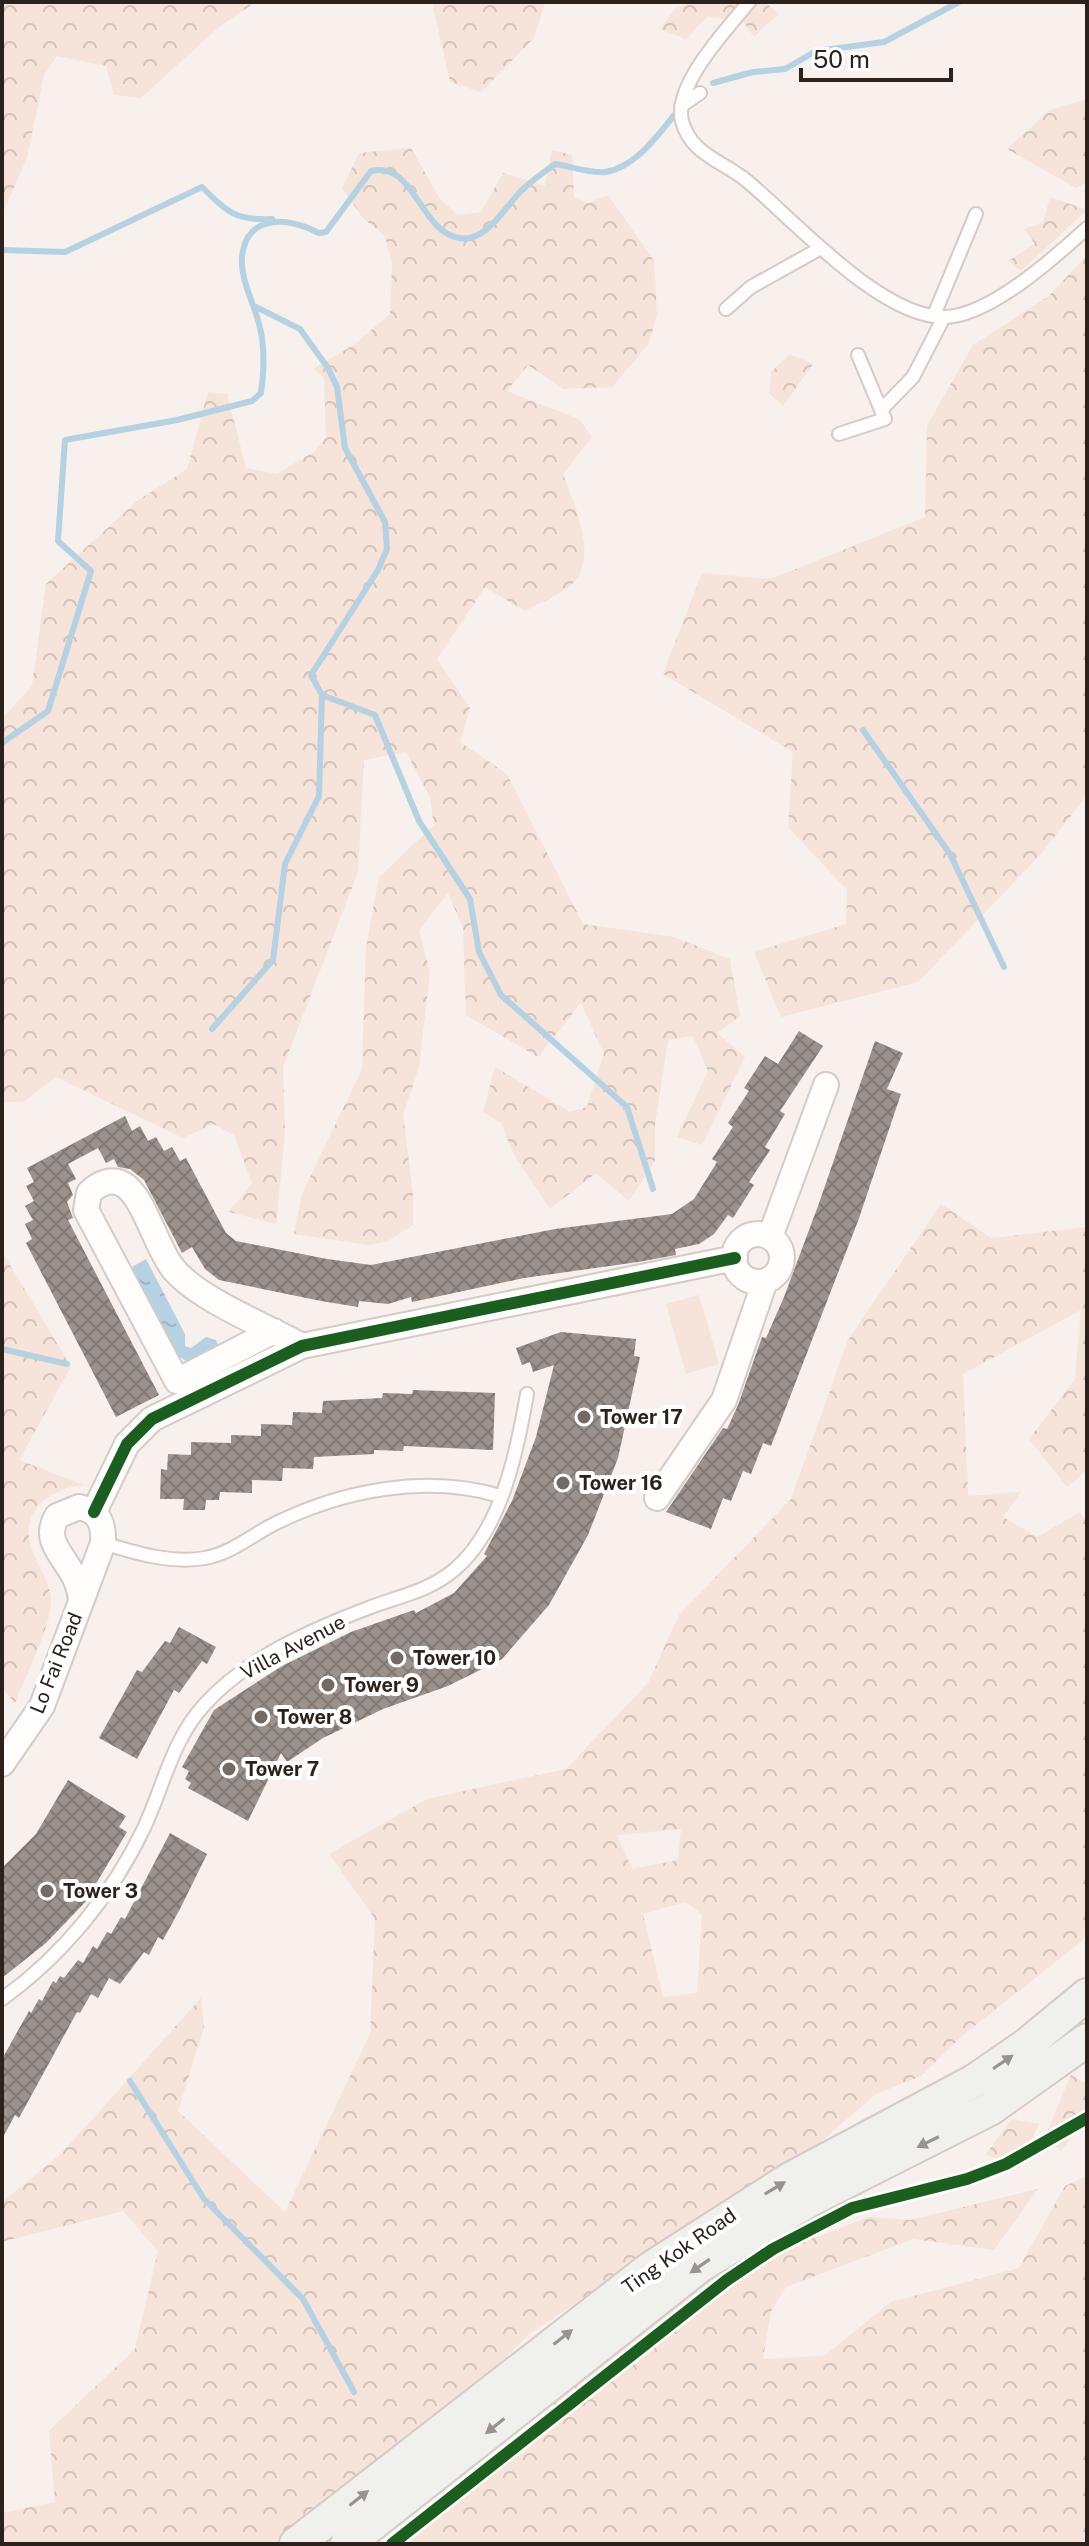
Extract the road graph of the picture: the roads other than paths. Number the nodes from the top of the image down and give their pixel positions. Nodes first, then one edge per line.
1 (749, 2) edge
2 (700, 93) dead end
3 (681, 106) junction
4 (976, 214) dead end
5 (1087, 228) edge
6 (821, 248) junction
7 (726, 309) dead end
8 (939, 316) junction
9 (858, 355) dead end
10 (881, 410) junction
11 (839, 434) dead end
12 (826, 1085) dead end
13 (770, 1237) junction
14 (735, 1258) junction
15 (765, 1281) junction
16 (274, 1331) junction
17 (302, 1346) junction
18 (527, 1394) dead end
19 (500, 1496) junction
20 (657, 1498) dead end
21 (94, 1512) junction
22 (103, 1543) junction
23 (81, 1601) junction
24 (2, 1764) edge
25 (1087, 1995) edge
26 (2, 1999) edge
27 (1087, 2040) edge
28 (296, 2544) edge
29 (347, 2544) edge

1 - 3 lane
2 - 3 lane
3 - 6 lane
4 - 8 lane
5 - 8 lane
6 - 7 lane
6 - 8 lane
8 - 10 lane
9 - 10 lane
10 - 11 lane
12 - 13 street
13 - 14 street
13 - 15 street
14 - 15 street
14 - 17 street
15 - 20 street
16 - 16 street
16 - 17 street
17 - 21 street
18 - 19 lane, Villa Avenue
19 - 22 lane
19 - 26 lane, Villa Avenue
21 - 22 street
21 - 23 street, Lo Fai Road
22 - 23 street, Lo Fai Road
23 - 24 street, Lo Fai Road
28 -> 25 main road, Ting Kok Road
27 -> 29 main road, Ting Kok Road

